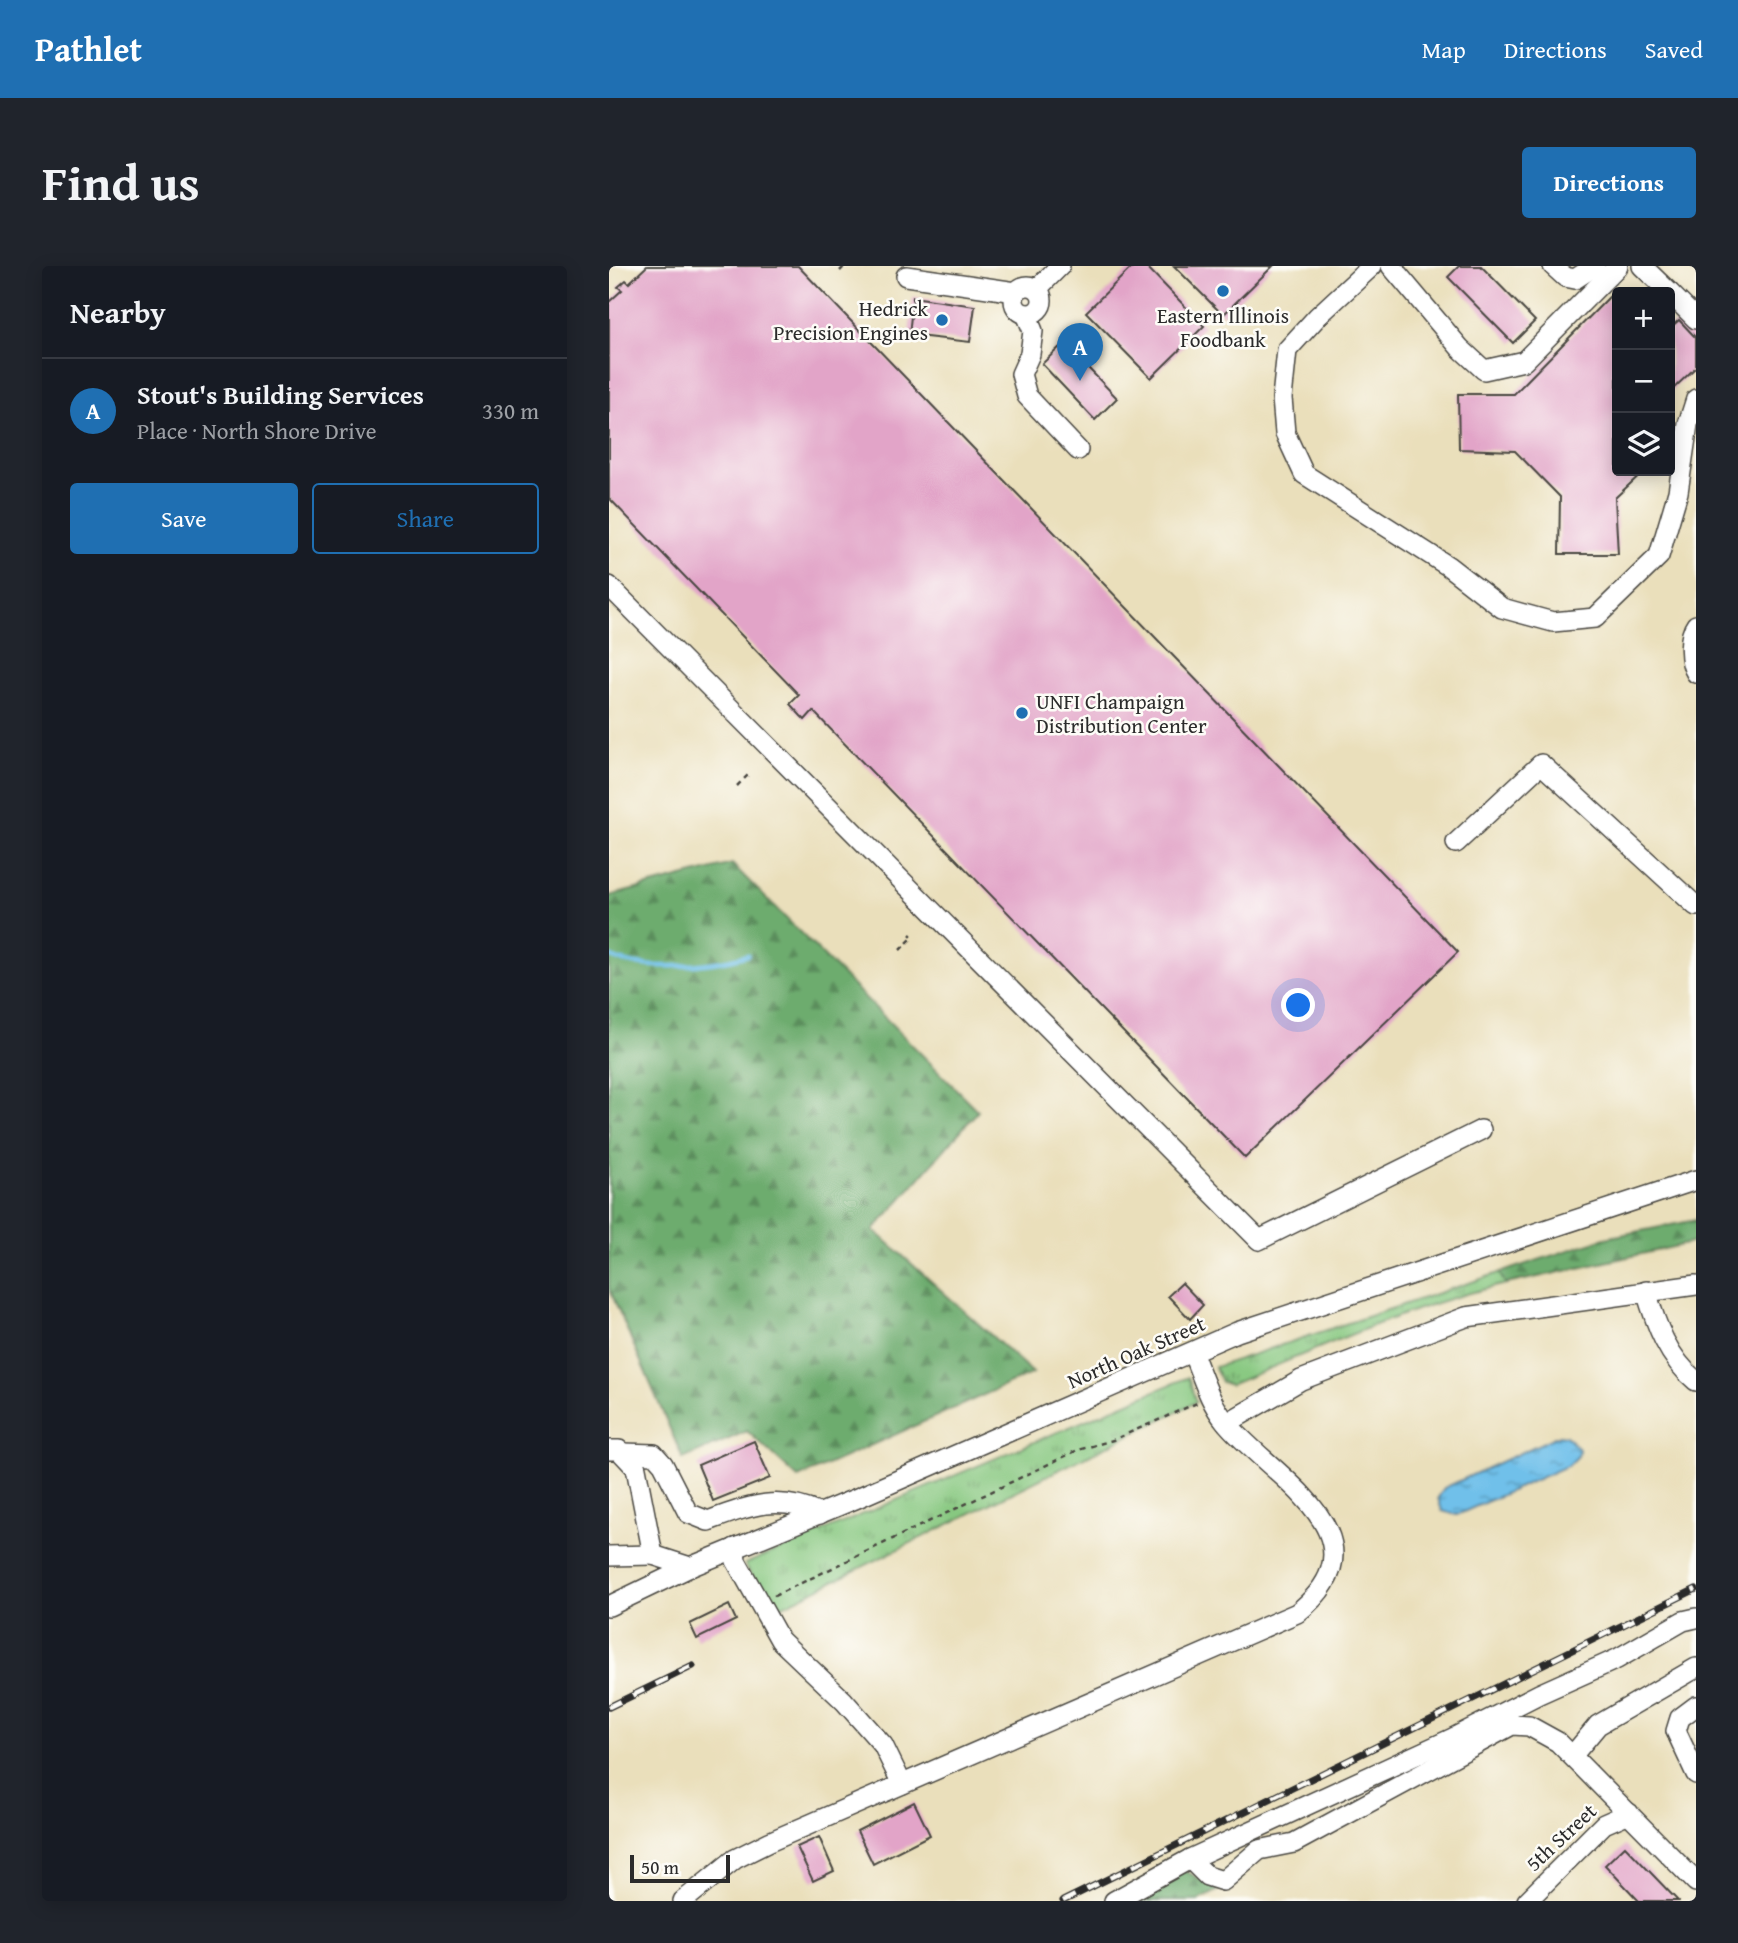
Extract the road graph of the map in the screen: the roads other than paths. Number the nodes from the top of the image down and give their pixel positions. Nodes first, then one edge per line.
1 (1060, 266) edge
2 (1372, 266) edge
3 (1391, 266) edge
4 (1553, 266) edge
5 (1595, 266) edge
6 (1618, 266) edge
7 (1642, 266) edge
8 (907, 276) dead end
9 (1663, 287) edge
10 (1037, 289) junction
11 (1016, 292) junction
12 (1675, 299) edge
13 (1026, 314) junction
14 (1696, 319) edge
15 (1696, 399) edge
16 (1078, 450) dead end
17 (609, 586) edge
18 (1696, 625) edge
19 (1696, 673) edge
20 (1456, 843) dead end
21 (1696, 906) edge
22 (1481, 1130) dead end
23 (1696, 1180) edge
24 (1696, 1285) edge
25 (1646, 1291) junction
26 (1193, 1354) junction
27 (1696, 1381) edge
28 (1227, 1423) junction
29 (616, 1452) edge
30 (820, 1514) junction
31 (735, 1548) junction
32 (653, 1555) junction
33 (609, 1556) edge
34 (690, 1567) junction
35 (609, 1606) edge
36 (1696, 1618) edge
37 (1696, 1668) edge
38 (1696, 1706) edge
39 (1573, 1755) junction
40 (1696, 1774) edge
41 (902, 1784) junction
42 (1629, 1813) junction
43 (1190, 1859) junction
44 (1696, 1882) edge
45 (683, 1901) edge
46 (1114, 1901) edge
47 (1527, 1901) edge

1 - 10 street
2 - 15 street
3 - 6 street
4 - 5 street
7 - 9 street
8 - 11 street
10 - 11 street
10 - 13 street
11 - 13 street
12 - 14 street
13 - 16 street
17 - 22 street
18 - 19 street
20 - 21 street
23 - 26 street, North Oak Street
24 - 25 street
25 - 27 street
25 - 28 street
26 - 28 street
26 - 30 street, North Oak Street
28 - 41 street
29 - 30 street
29 - 32 street
30 - 31 street, North Oak Street
31 - 34 street, North Oak Street
31 - 41 street
32 - 33 street
32 - 34 street
34 - 35 street, North Oak Street
36 - 43 street
37 - 39 street
38 - 40 street
39 - 42 street
39 - 43 street
41 - 45 street
42 - 44 street
42 - 47 street, 5th Street
43 - 46 street

